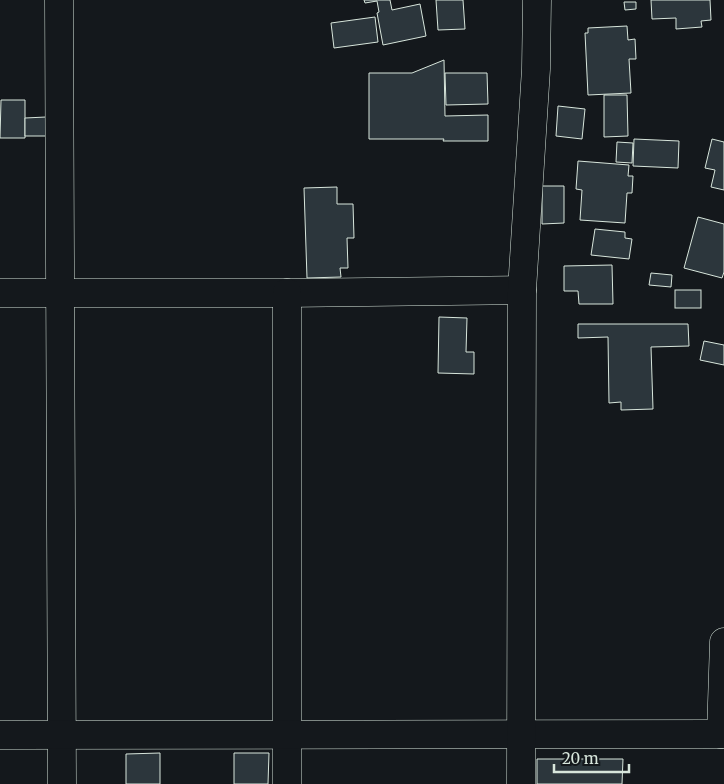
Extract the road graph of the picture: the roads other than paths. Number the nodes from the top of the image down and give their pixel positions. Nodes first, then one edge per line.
1 (59, 0) edge
2 (537, 0) edge
3 (522, 290) junction
4 (0, 293) edge
5 (61, 293) junction
6 (287, 293) junction
7 (724, 642) edge
8 (521, 734) junction
9 (722, 734) edge
10 (0, 735) edge
11 (287, 735) junction
12 (62, 736) junction
13 (62, 784) edge
14 (287, 784) edge
15 (521, 784) edge

1 - 5 street
2 - 3 street
3 - 6 street
3 - 8 street
4 - 5 street
5 - 6 street
5 - 12 street
6 - 11 street
7 - 9 street
8 - 9 street
8 - 11 street
8 - 15 street
10 - 12 street
11 - 12 street
11 - 14 street
12 - 13 street

